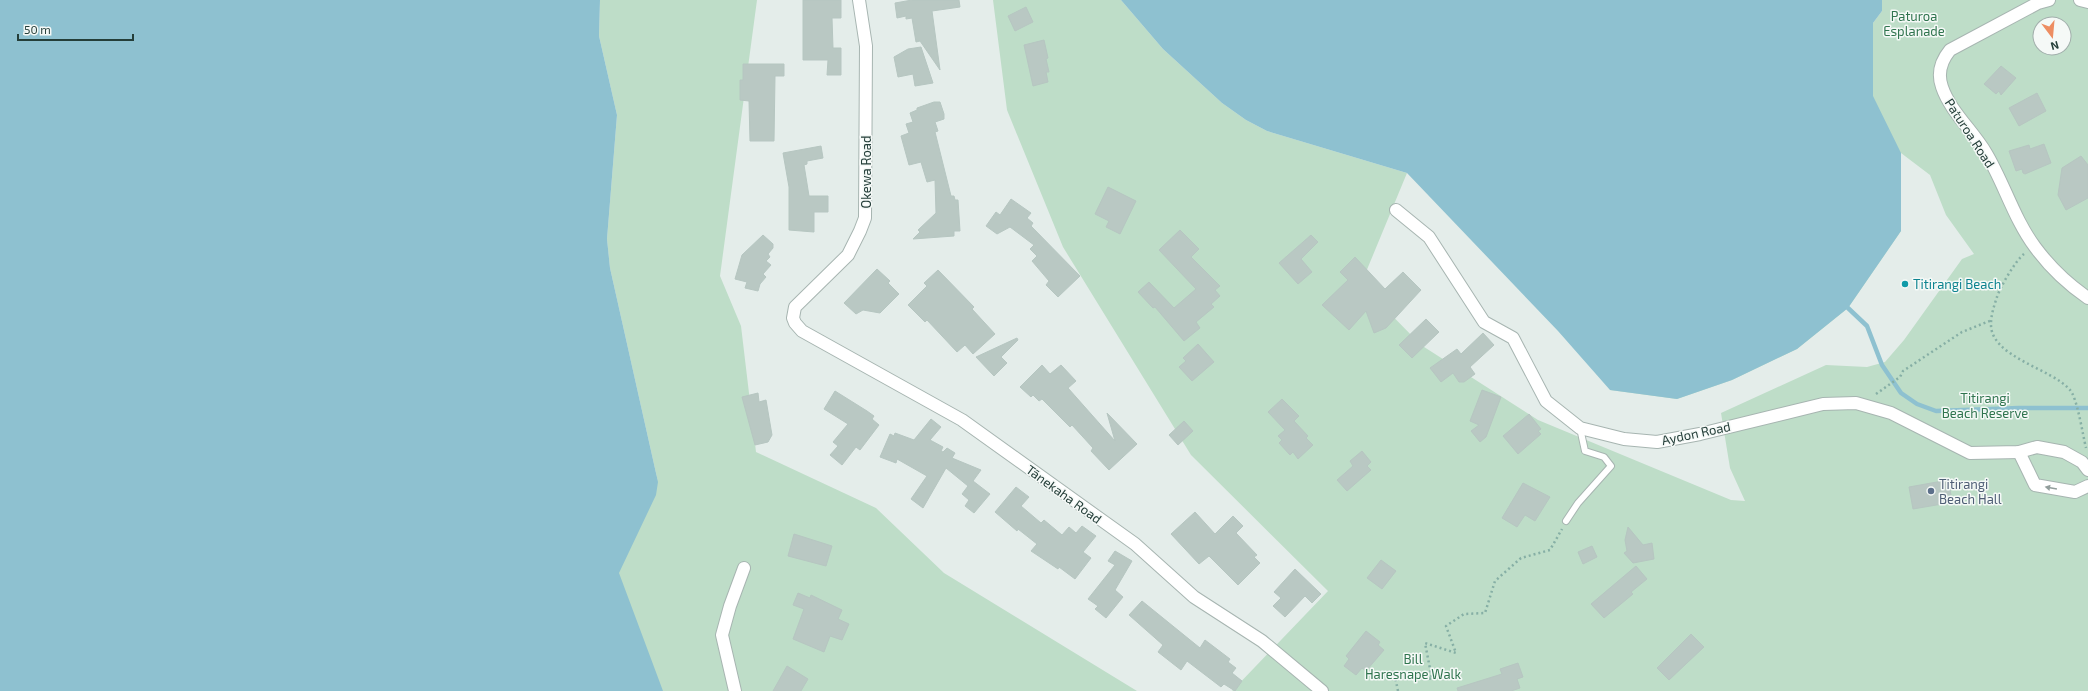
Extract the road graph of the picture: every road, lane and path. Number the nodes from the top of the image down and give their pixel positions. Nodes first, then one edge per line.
1 (859, 0) edge
2 (2049, 0) edge
3 (2080, 0) edge
4 (2088, 2) edge
5 (1396, 210) dead end
6 (2035, 247) junction
7 (2088, 298) edge
8 (793, 318) joint
9 (1992, 320) junction
10 (1888, 385) dead end
11 (1580, 428) junction
12 (2019, 452) junction
13 (2087, 452) dead end
14 (2088, 470) edge
15 (2088, 486) edge
16 (1566, 521) joint
17 (744, 568) dead end
18 (735, 691) edge
19 (1322, 691) edge
20 (1398, 691) edge

1 - 8 street, Okewa Road
2 - 6 street, Paturoa Road
3 - 4 street
5 - 11 street, Aydon Road
6 - 7 street, Paturoa Road
6 - 9 path
8 - 19 street, Tānekaha Road
9 - 10 path
9 - 13 path
11 - 12 street, Aydon Road
11 - 16 lane
12 - 14 street, Aydon Road
15 -> 12 street
16 - 20 path
17 - 18 street

